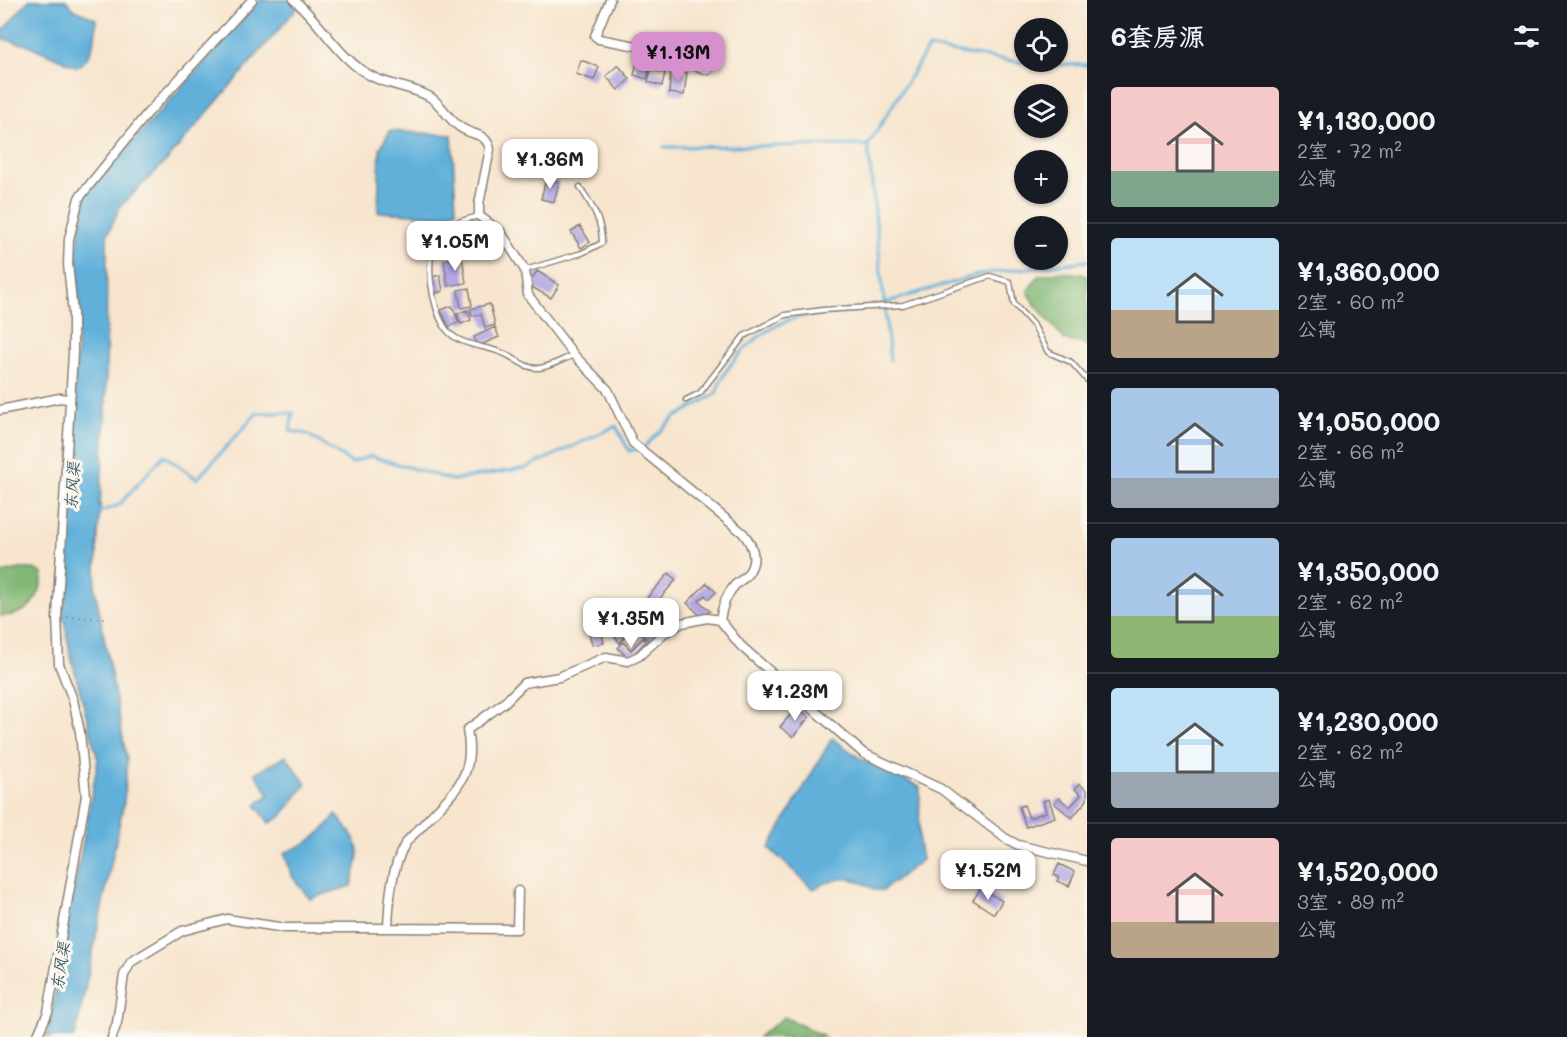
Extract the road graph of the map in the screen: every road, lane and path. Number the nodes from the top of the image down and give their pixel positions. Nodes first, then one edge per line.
1 (252, 0) edge
2 (294, 0) edge
3 (610, 0) edge
4 (708, 70) dead end
5 (580, 187) dead end
6 (479, 216) junction
7 (525, 270) junction
8 (574, 355) junction
9 (1087, 380) edge
10 (69, 399) junction
11 (686, 400) dead end
12 (0, 410) edge
13 (57, 617) junction
14 (109, 618) dead end
15 (720, 620) junction
16 (1087, 861) edge
17 (518, 891) dead end
18 (388, 928) junction
19 (37, 1037) edge
20 (112, 1037) edge

1 - 10 street
2 - 6 street
3 - 4 street
5 - 7 lane
6 - 7 street
6 - 8 lane
7 - 8 street
8 - 15 street
9 - 11 lane
10 - 12 street
10 - 13 street
13 - 14 path
13 - 19 street
15 - 16 street
15 - 18 street
17 - 18 street
18 - 20 street

